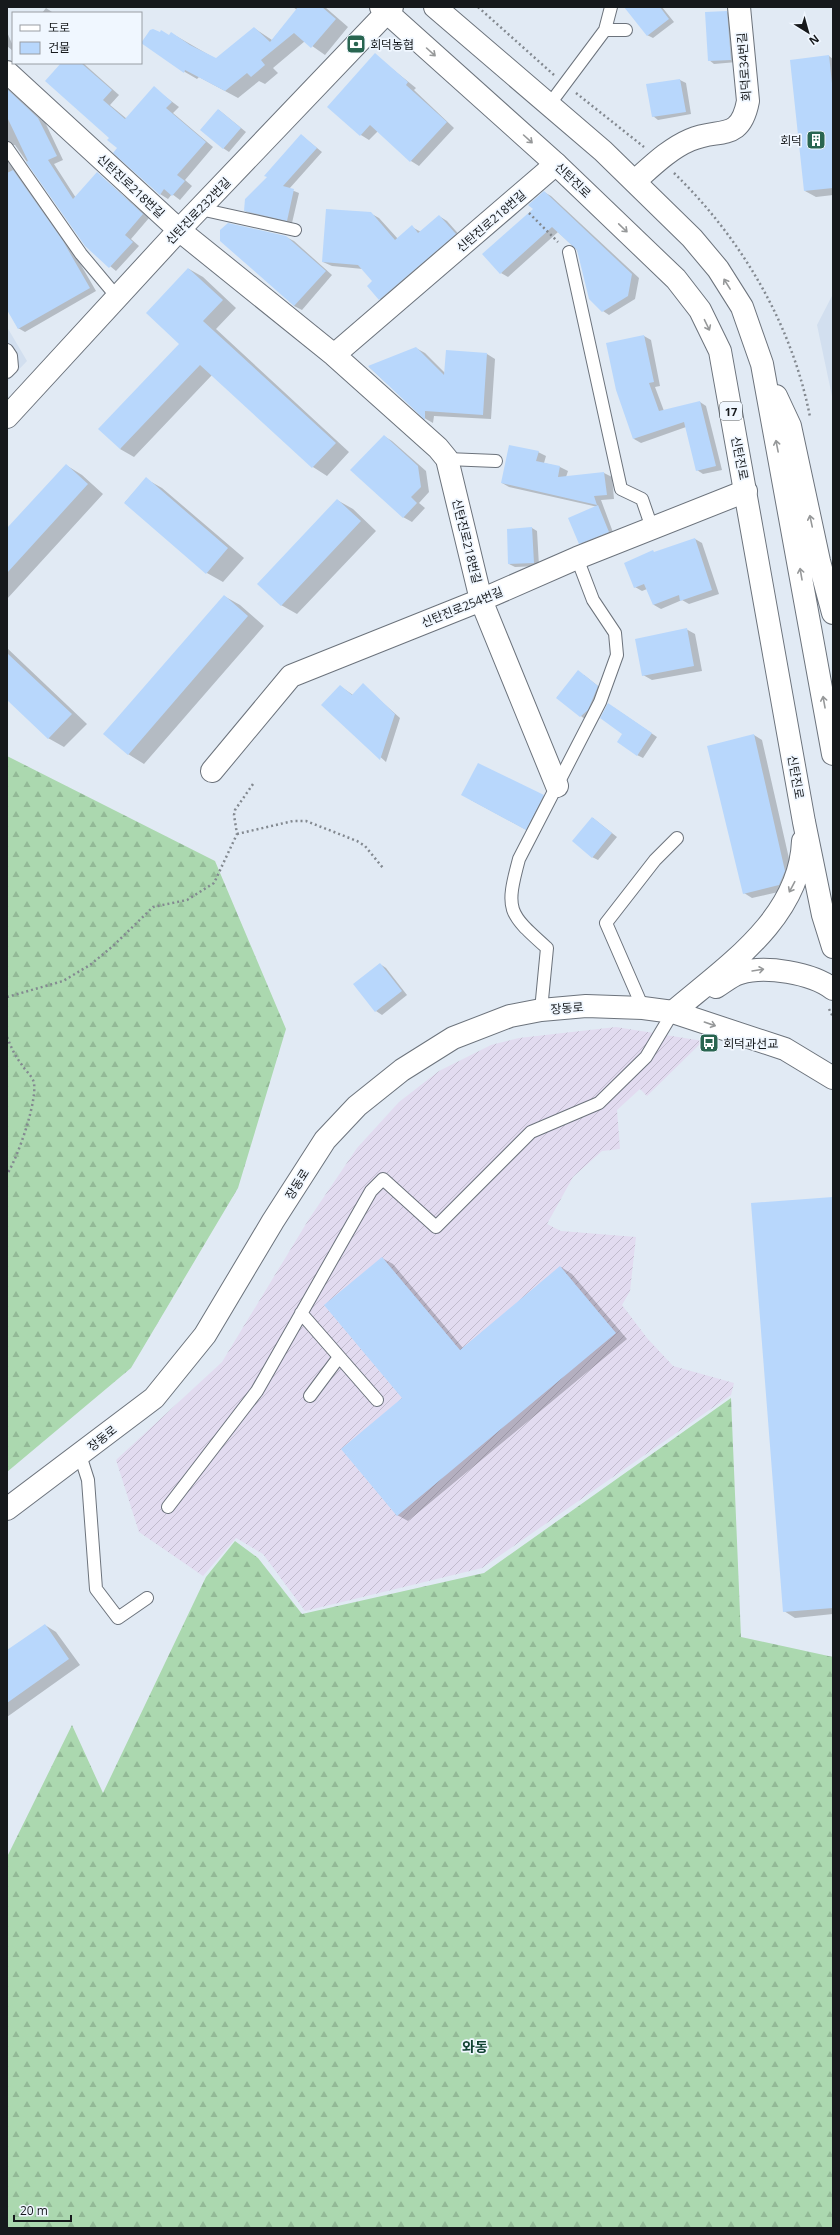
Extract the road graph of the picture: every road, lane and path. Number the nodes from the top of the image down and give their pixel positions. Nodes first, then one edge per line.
1 (435, 7) edge
2 (478, 7) edge
3 (611, 7) edge
4 (739, 7) edge
5 (387, 9) edge
6 (604, 30) junction
7 (626, 30) dead end
8 (7, 72) edge
9 (556, 76) dead end
10 (575, 92) dead end
11 (549, 104) junction
12 (7, 148) edge
13 (648, 150) dead end
14 (556, 164) junction
15 (635, 181) junction
16 (515, 201) junction
17 (200, 209) junction
18 (179, 230) junction
19 (295, 230) dead end
20 (569, 252) joint
21 (116, 297) junction
22 (7, 350) edge
23 (334, 355) junction
24 (762, 364) junction
25 (7, 372) edge
26 (7, 417) edge
27 (447, 459) junction
28 (496, 461) dead end
29 (746, 491) junction
30 (652, 528) junction
31 (577, 558) junction
32 (481, 600) junction
33 (833, 613) edge
34 (833, 754) edge
35 (212, 771) dead end
36 (253, 784) dead end
37 (557, 786) junction
38 (804, 822) junction
39 (237, 834) junction
40 (677, 838) dead end
41 (383, 868) dead end
42 (833, 947) edge
43 (833, 989) edge
44 (7, 997) edge
45 (643, 1008) junction
46 (541, 1010) junction
47 (674, 1012) junction
48 (7, 1037) edge
49 (833, 1078) edge
50 (7, 1174) edge
51 (302, 1313) junction
52 (339, 1357) junction
53 (310, 1396) dead end
54 (377, 1400) dead end
55 (80, 1455) junction
56 (168, 1507) dead end
57 (7, 1509) edge
58 (147, 1598) dead end

1 - 11 street
2 - 9 path
3 - 6 lane
4 - 15 street, 회덕로34번길
5 -> 14 street, 신탄진로 / 17
5 - 17 street, 신탄진로232번길
6 - 7 lane
6 - 11 lane
8 - 18 street, 신탄진로218번길
10 - 13 path
11 - 15 street
12 - 21 lane
14 - 16 street, 신탄진로218번길
14 -> 29 street, 신탄진로 / 17
24 -> 15 street
16 - 20 path
16 - 23 street, 신탄진로218번길
17 - 18 street, 신탄진로232번길
17 - 19 lane
18 - 21 street, 신탄진로232번길
18 - 23 street, 신탄진로218번길
20 - 30 lane
21 - 26 street, 신탄진로232번길
22 - 25 lane
23 - 27 street, 신탄진로218번길
33 -> 24 street
34 -> 24 street
27 - 28 lane
27 - 32 street, 신탄진로218번길
29 - 30 street, 신탄진로254번길
29 - 38 street, 신탄진로 / 17
30 - 31 street, 신탄진로254번길
31 - 32 street, 신탄진로254번길
31 - 37 lane
32 - 35 street, 신탄진로254번길
32 - 37 street, 신탄진로218번길
36 - 39 path
37 - 46 lane
38 - 42 street, 신탄진로 / 17
38 -> 47 street
39 - 41 path
39 - 44 path
40 - 45 lane
47 -> 43 street
45 - 46 street, 장동로
45 - 47 street, 장동로
46 - 55 street, 장동로
47 -> 49 street, 장동로
47 - 51 lane
48 - 50 path
51 - 52 lane
51 - 56 lane
52 - 53 lane
52 - 54 lane
55 - 57 street, 장동로
55 - 58 lane

